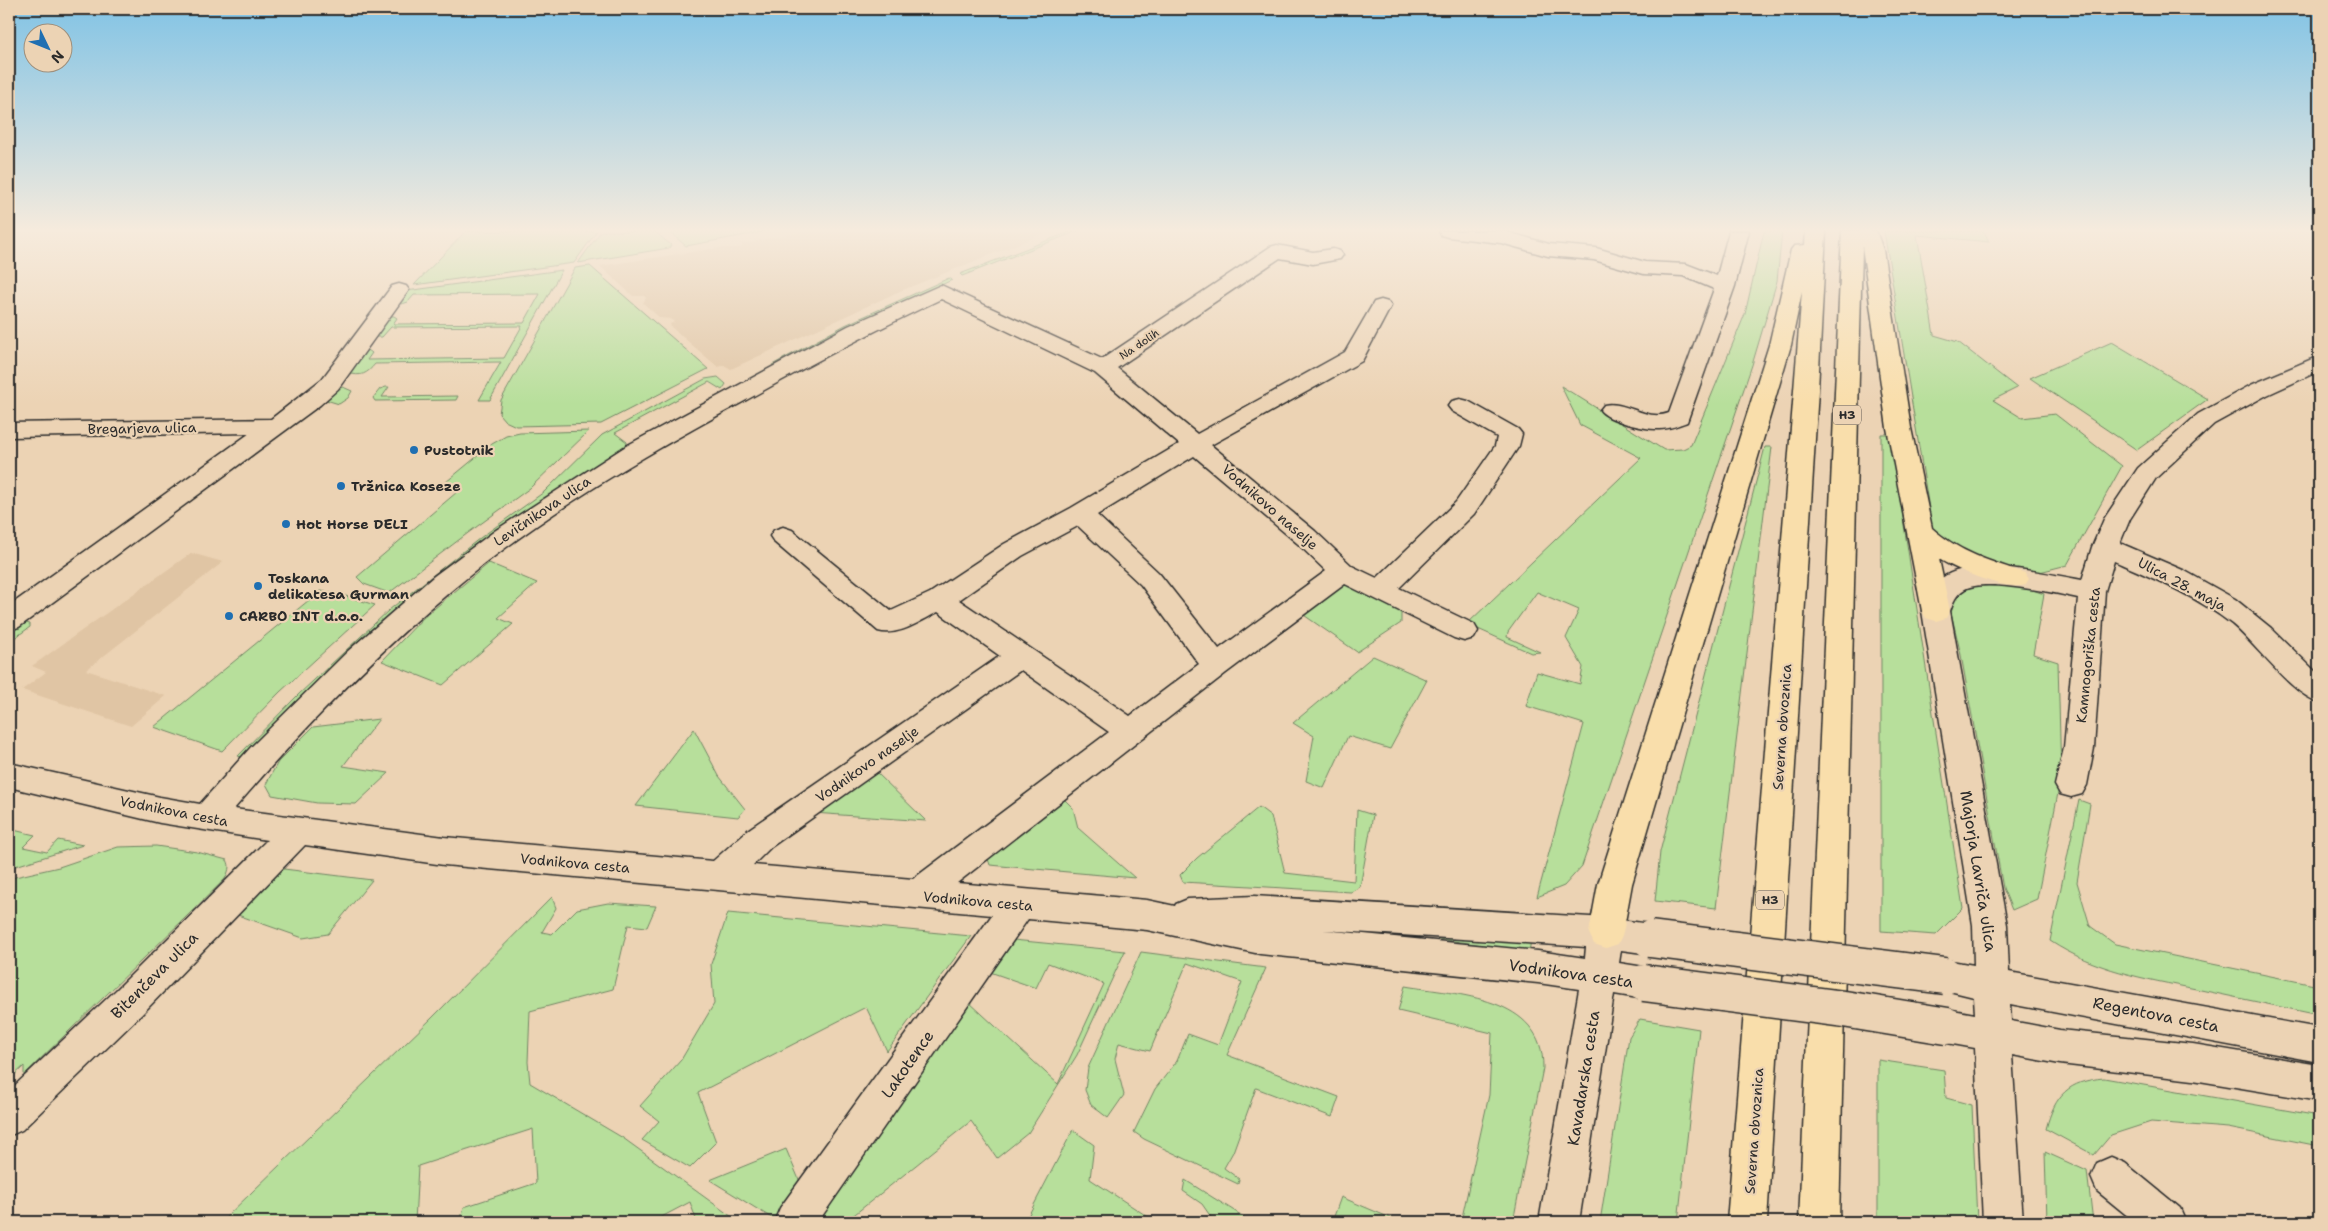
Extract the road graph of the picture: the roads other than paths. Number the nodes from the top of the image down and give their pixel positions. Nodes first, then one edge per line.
1 (1222, 288) edge
2 (1725, 288) edge
3 (1792, 288) edge
4 (1813, 288) edge
5 (1851, 288) edge
6 (1878, 288) edge
7 (399, 290) dead end
8 (941, 291) joint
9 (1381, 306) dead end
10 (2319, 363) edge
11 (1103, 368) junction
12 (1460, 406) dead end
13 (1612, 410) dead end
14 (276, 426) junction
15 (9, 430) edge
16 (1196, 444) junction
17 (1080, 514) junction
18 (1918, 528) junction
19 (783, 536) dead end
20 (2105, 547) junction
21 (1343, 572) junction
22 (2016, 579) junction
23 (1380, 591) junction
24 (2092, 591) junction
25 (940, 600) junction
26 (1936, 611) junction
27 (9, 620) edge
28 (1464, 631) dead end
29 (1020, 656) junction
30 (1216, 666) junction
31 (2319, 691) edge
32 (1130, 732) junction
33 (9, 774) edge
34 (2072, 785) dead end
35 (207, 818) junction
36 (297, 832) junction
37 (718, 877) junction
38 (917, 895) junction
39 (1019, 905) junction
40 (1147, 915) junction
41 (1606, 933) junction
42 (1600, 975) junction
43 (1992, 984) junction
44 (1994, 1035) junction
45 (2319, 1045) edge
46 (2319, 1083) edge
47 (9, 1117) edge
48 (2111, 1177) dead end
49 (794, 1222) edge
50 (1559, 1222) edge
51 (1747, 1222) edge
52 (1819, 1222) edge
53 (2003, 1222) edge
54 (2166, 1222) edge

1 - 11 street, Na dolih
2 - 13 street
3 - 41 highway
4 - 51 highway, Severna obvoznica / H3
5 - 52 highway, H3
6 - 18 highway
7 - 14 street
8 - 11 street, Vodnikovo naselje
8 - 35 street, Levičnikova ulica
9 - 16 street
10 - 20 street, Kamnogoriška cesta
11 - 16 street, Vodnikovo naselje
12 - 23 street
14 - 15 street, Bregarjeva ulica
14 - 27 street
16 - 17 street
16 - 21 street, Vodnikovo naselje
17 - 25 street
17 - 30 street
18 - 22 highway
18 - 26 highway
19 - 25 street
20 - 24 street, Kamnogoriška cesta
20 - 31 street, Ulica 28. maja
21 - 23 street, Vodnikovo naselje
21 - 30 street
22 - 24 street
22 - 26 street
23 - 28 street, Vodnikovo naselje
24 - 34 street, Kamnogoriška cesta
25 - 29 street
26 - 43 street, Majorja Lavriča ulica
29 - 32 street
29 - 37 street, Vodnikovo naselje
30 - 32 street
32 - 38 street
33 - 35 street, Vodnikova cesta
35 - 36 street, Vodnikova cesta
36 - 37 street, Vodnikova cesta
36 - 47 street, Bitenčeva ulica
37 - 38 street, Vodnikova cesta
38 - 39 street, Vodnikova cesta
39 - 40 street, Vodnikova cesta
39 - 49 street, Lakotence
40 - 41 street, Vodnikova cesta
40 - 42 street, Vodnikova cesta
41 - 42 street, Kavadarska cesta
41 - 43 street, Vodnikova cesta, bridge
42 - 44 street, Vodnikova cesta, bridge
42 - 50 street, Kavadarska cesta
43 - 44 street, Majorja Lavriča ulica
43 - 45 street, Regentova cesta
44 - 46 street
44 - 53 street, Majorja Lavriča ulica
48 - 54 street

